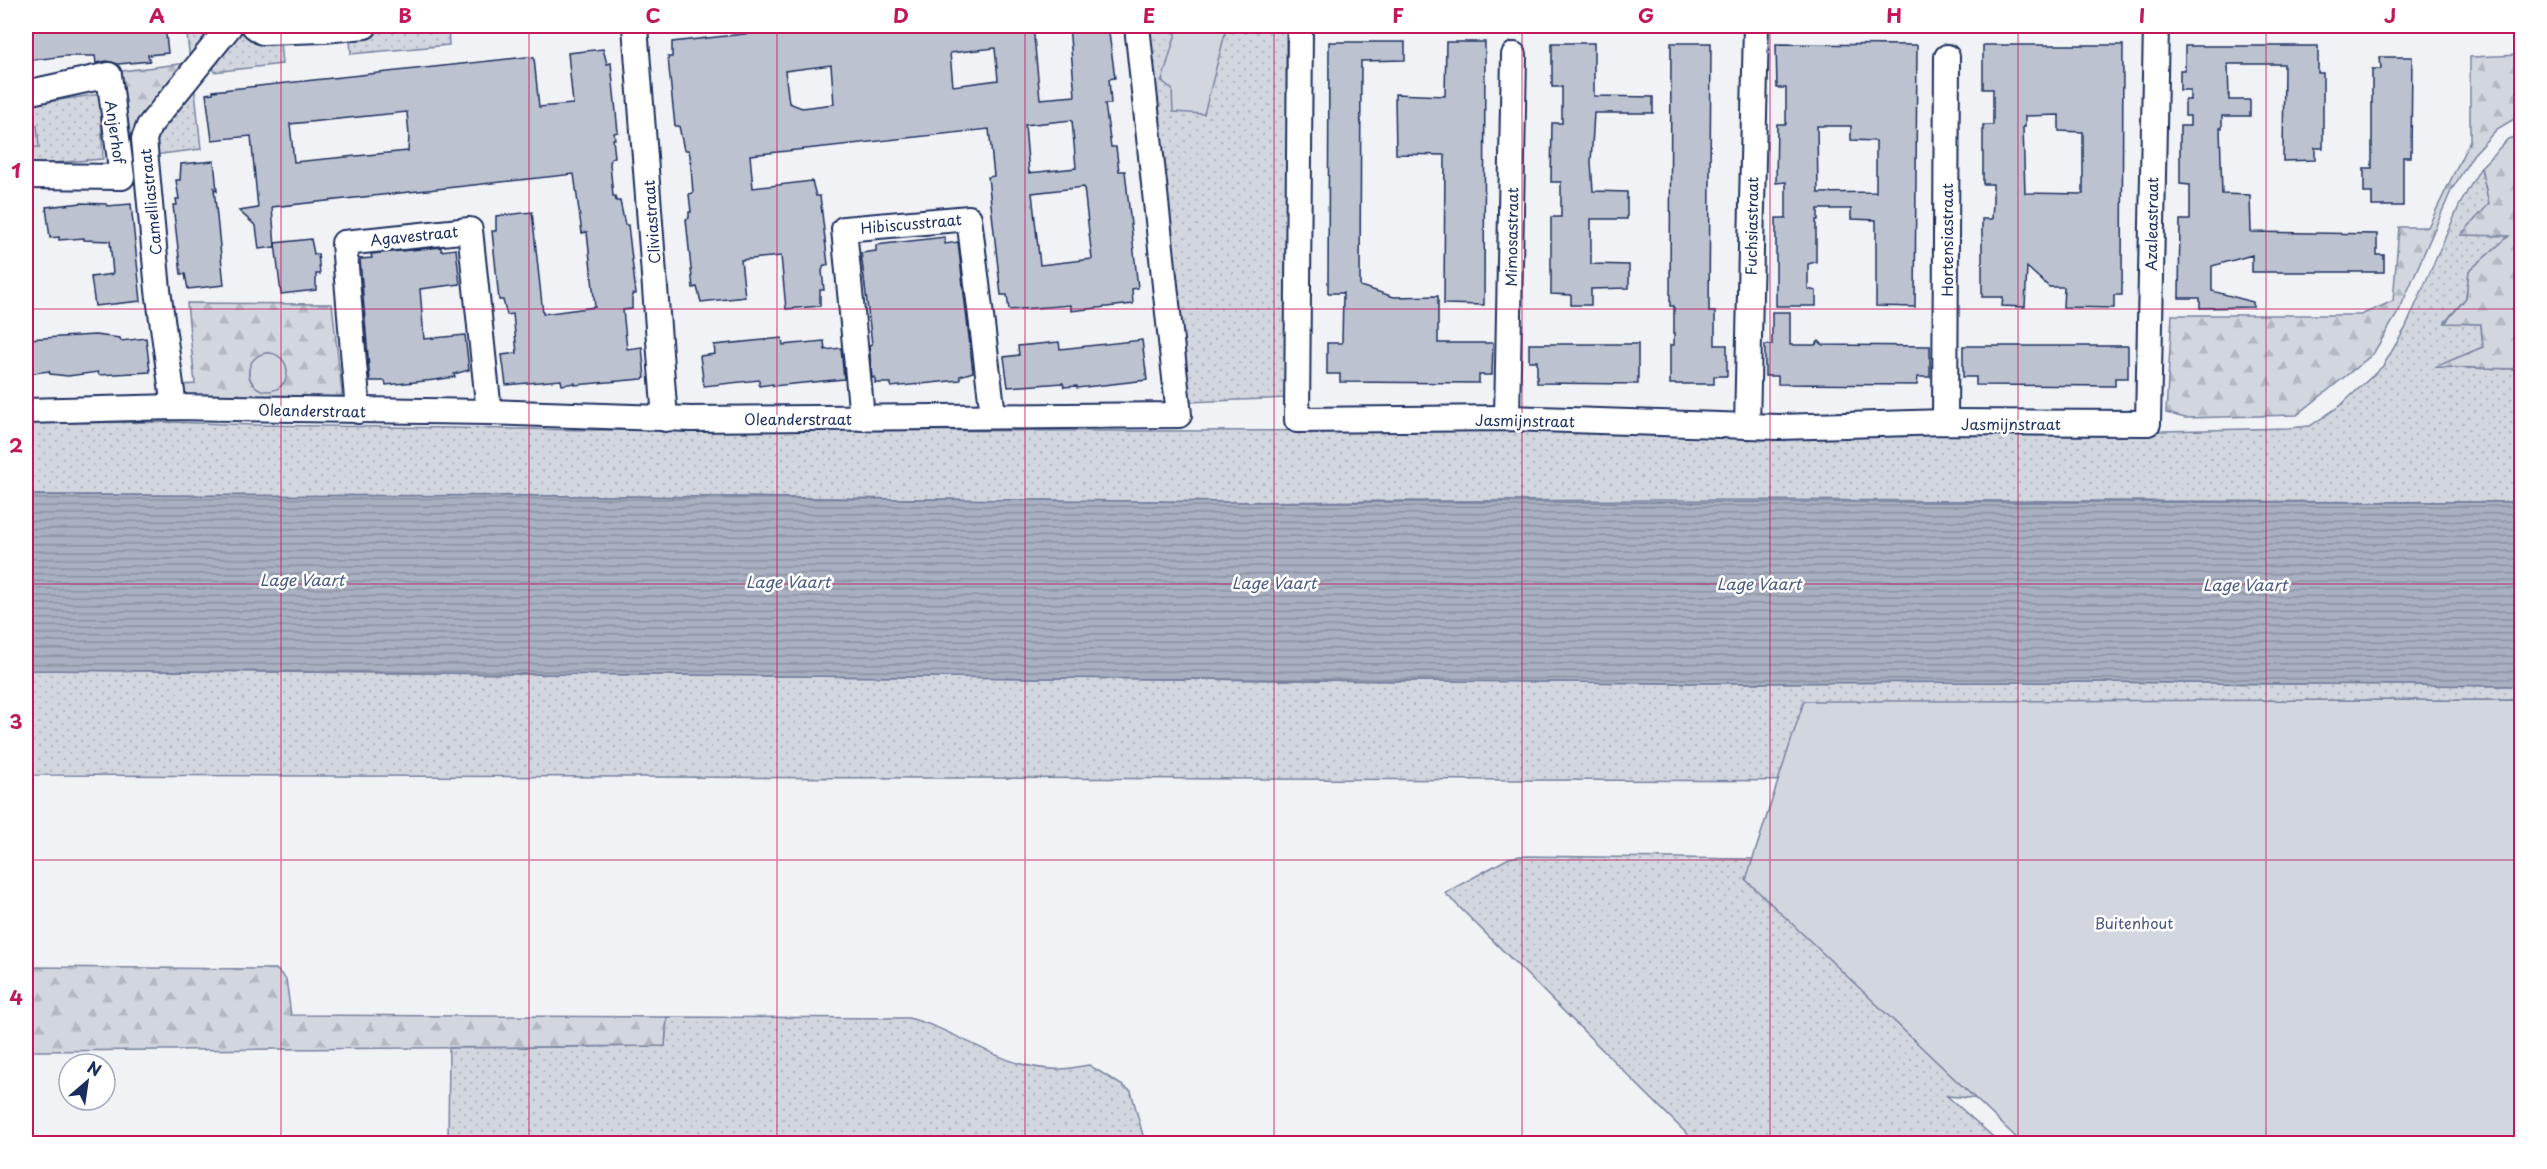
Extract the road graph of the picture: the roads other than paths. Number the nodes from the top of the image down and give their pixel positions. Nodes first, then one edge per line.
1 (230, 26) edge
2 (254, 26) edge
3 (365, 26) edge
4 (636, 26) edge
5 (1137, 26) edge
6 (1300, 26) edge
7 (1756, 26) edge
8 (2156, 26) edge
9 (1514, 55) dead end
10 (1947, 57) dead end
11 (26, 93) edge
12 (26, 176) edge
13 (174, 407) junction
14 (26, 411) edge
15 (358, 411) junction
16 (489, 412) junction
17 (993, 415) junction
18 (862, 418) junction
19 (1507, 418) junction
20 (666, 419) junction
21 (1945, 423) junction
22 (2148, 423) joint
23 (1747, 426) junction

1 - 13 street, Camelliastraat
2 - 3 street
4 - 20 street, Cliviastraat
5 - 17 street, Oleanderstraat
6 - 19 street, Jasmijnstraat
7 - 23 street, Fuchsiastraat
8 - 22 street, Azaleastraat
9 - 19 street, Mimosastraat
10 - 21 street, Hortensiastraat
11 - 12 street, Anjerhof
13 - 14 street, Oleanderstraat
13 - 15 street, Oleanderstraat
15 - 16 street, Oleanderstraat
15 - 16 street, Agavestraat
16 - 20 street, Oleanderstraat
17 - 18 street, Oleanderstraat
17 - 18 street, Hibiscusstraat
18 - 20 street, Oleanderstraat
19 - 23 street, Jasmijnstraat
21 - 22 street, Jasmijnstraat
21 - 23 street, Jasmijnstraat

